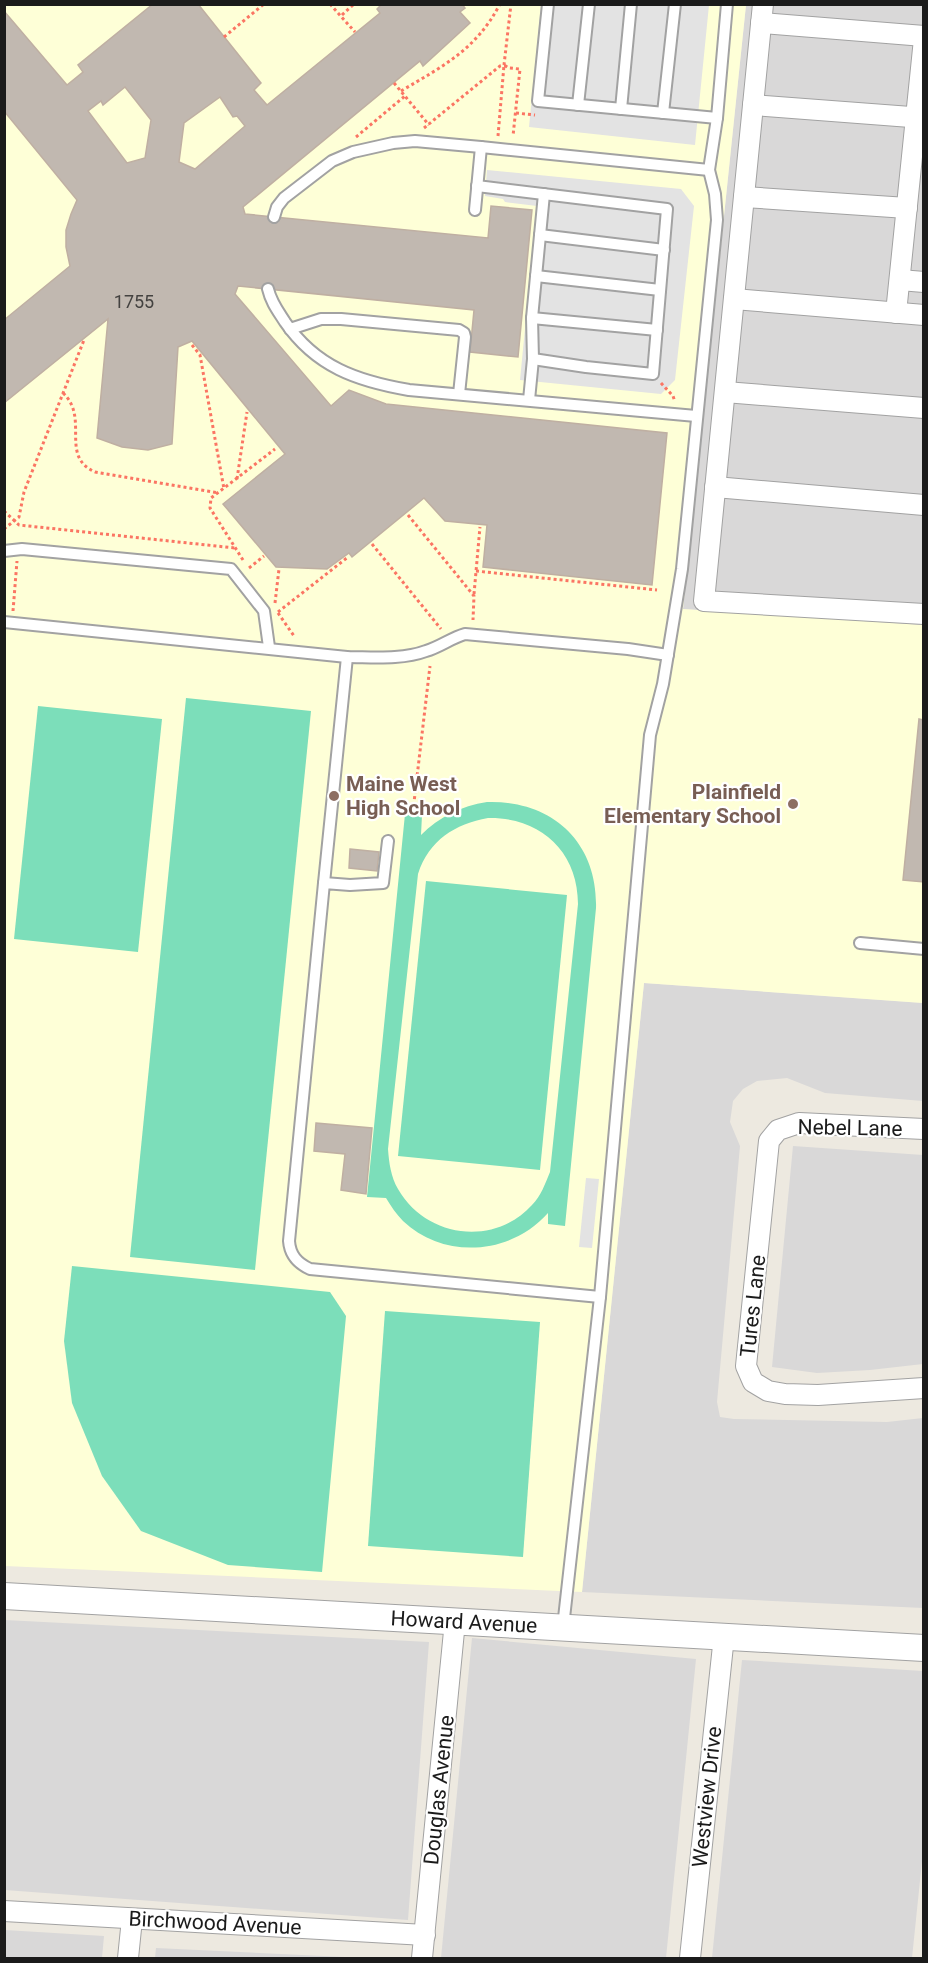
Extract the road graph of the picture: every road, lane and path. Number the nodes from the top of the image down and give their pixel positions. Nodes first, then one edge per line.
1 (264, 4) edge
2 (330, 4) edge
3 (354, 4) edge
4 (500, 4) edge
5 (511, 4) edge
6 (548, 4) edge
7 (589, 4) edge
8 (631, 4) edge
9 (675, 4) edge
10 (727, 4) edge
11 (762, 14) edge
12 (341, 15) junction
13 (356, 32) dead end
14 (224, 37) dead end
15 (924, 38) edge
16 (504, 65) junction
17 (394, 83) dead end
18 (401, 92) junction
19 (405, 96) junction
20 (578, 105) junction
21 (753, 105) junction
22 (621, 110) junction
23 (663, 113) junction
24 (920, 117) edge
25 (717, 118) junction
26 (429, 125) junction
27 (422, 130) dead end
28 (498, 137) dead end
29 (513, 138) dead end
30 (354, 139) dead end
31 (481, 147) junction
32 (917, 169) edge
33 (709, 170) junction
34 (477, 186) junction
35 (544, 194) junction
36 (744, 197) junction
37 (907, 208) junction
38 (474, 210) dead end
39 (274, 217) dead end
40 (540, 234) junction
41 (664, 250) junction
42 (536, 276) junction
43 (900, 280) junction
44 (924, 282) edge
45 (268, 289) dead end
46 (660, 290) junction
47 (734, 299) junction
48 (896, 313) junction
49 (924, 315) edge
50 (532, 318) junction
51 (290, 329) junction
52 (657, 330) junction
53 (84, 340) dead end
54 (192, 345) dead end
55 (533, 359) junction
56 (652, 374) junction
57 (725, 392) junction
58 (63, 393) junction
59 (459, 394) junction
60 (529, 400) junction
61 (675, 403) dead end
62 (924, 408) edge
63 (248, 412) dead end
64 (696, 417) junction
65 (275, 449) dead end
66 (237, 479) junction
67 (715, 487) junction
68 (224, 489) junction
69 (219, 493) junction
70 (924, 505) edge
71 (4, 511) edge
72 (408, 515) dead end
73 (14, 522) junction
74 (480, 527) dead end
75 (4, 529) edge
76 (372, 544) dead end
77 (236, 548) junction
78 (4, 551) edge
79 (264, 556) dead end
80 (348, 557) dead end
81 (18, 559) dead end
82 (279, 569) dead end
83 (476, 572) junction
84 (657, 590) dead end
85 (474, 596) junction
86 (268, 597) dead end
87 (274, 607) junction
88 (13, 612) dead end
89 (278, 612) junction
90 (924, 614) edge
91 (473, 620) dead end
92 (4, 622) edge
93 (441, 629) dead end
94 (294, 636) dead end
95 (268, 647) junction
96 (668, 655) junction
97 (347, 657) junction
98 (430, 666) dead end
99 (413, 811) dead end
100 (388, 841) dead end
101 (324, 884) junction
102 (860, 943) dead end
103 (924, 949) edge
104 (924, 1129) edge
105 (778, 1130) joint
106 (600, 1297) junction
107 (924, 1388) edge
108 (4, 1596) edge
109 (455, 1621) junction
110 (563, 1627) junction
111 (724, 1636) junction
112 (924, 1648) edge
113 (4, 1911) edge
114 (132, 1918) junction
115 (424, 1935) junction
116 (128, 1959) edge
117 (422, 1959) edge
118 (690, 1959) edge

1 - 14 path
2 - 12 path
3 - 12 path
4 - 18 path
5 - 16 path
6 - 20 lane
7 - 20 lane
8 - 22 lane
9 - 23 lane
10 - 25 lane
11 - 15 street
11 - 21 street
12 - 13 path
15 - 24 street
16 - 26 path
16 - 28 path
16 - 29 path
17 - 18 path
18 - 19 path
19 - 26 path
19 - 30 path
20 - 22 lane
21 - 24 street
21 - 36 street
22 - 23 lane
23 - 25 lane
24 - 32 street
25 - 33 lane
26 - 27 path
31 - 33 lane
31 - 34 lane
31 - 39 lane
32 - 37 street
33 - 64 lane
34 - 35 lane
34 - 38 lane
35 - 40 lane
35 - 41 lane
36 - 37 street
36 - 47 street
37 - 43 street
40 - 41 lane
40 - 42 lane
41 - 46 lane
42 - 46 lane
42 - 50 lane
43 - 44 street
43 - 48 street
45 - 51 lane
46 - 52 lane
47 - 48 street
47 - 57 street
48 - 49 street
50 - 52 lane
50 - 55 lane
51 - 59 lane
51 - 59 lane
52 - 56 lane
53 - 58 path
54 - 68 path
55 - 56 lane
55 - 60 lane
56 - 61 path
57 - 62 street
57 - 67 street
58 - 69 path
58 - 73 path
59 - 60 lane
60 - 64 lane
63 - 66 path
64 - 96 lane
65 - 66 path
66 - 68 path
67 - 70 street
67 - 90 street
68 - 69 path
69 - 77 path
71 - 73 path
72 - 85 path
73 - 75 path
73 - 77 path
74 - 83 path
76 - 93 path
77 - 79 path
78 - 95 lane
80 - 89 path
81 - 88 path
82 - 87 path
83 - 84 path
83 - 85 path
85 - 91 path
86 - 87 path
87 - 89 path
89 - 94 path
92 - 95 lane
95 - 97 lane
96 - 97 lane
96 - 106 lane
97 - 101 lane
98 - 99 path
100 - 101 lane
101 - 106 lane
102 - 103 lane
104 - 105 street, Nebel Lane
105 - 107 street, Tures Lane
106 - 110 lane
108 - 109 street, Howard Avenue
109 - 110 street, Howard Avenue
109 - 115 street, Douglas Avenue
110 - 111 street, Howard Avenue
111 - 112 street, Howard Avenue
111 - 118 street, Westview Drive
113 - 114 street, Birchwood Avenue
114 - 115 street, Birchwood Avenue
114 - 116 street
115 - 117 street, Douglas Avenue

